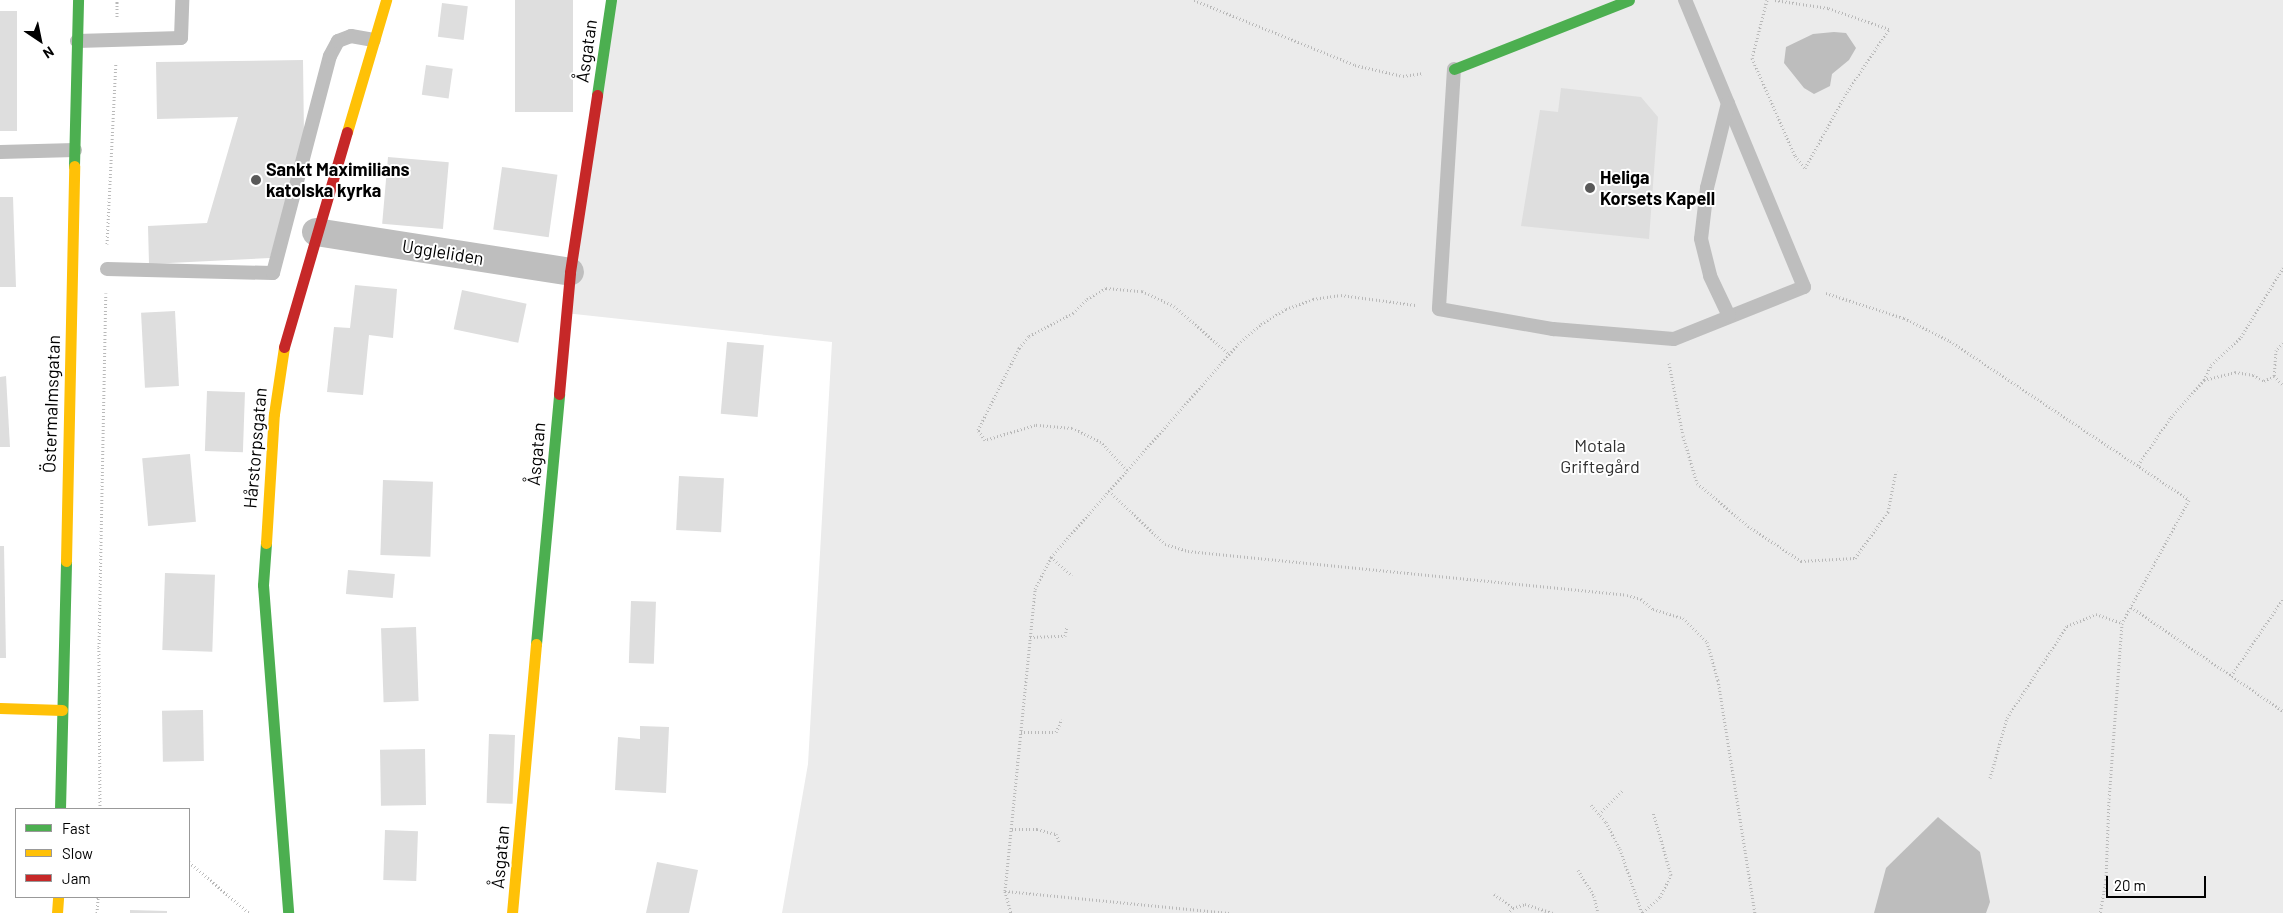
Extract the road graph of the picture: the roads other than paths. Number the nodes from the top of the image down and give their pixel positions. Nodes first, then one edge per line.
1 (78, 0) edge
2 (182, 0) edge
3 (386, 0) edge
4 (611, 0) edge
5 (1629, 0) edge
6 (1685, 0) edge
7 (374, 40) junction
8 (77, 41) junction
9 (1454, 69) joint
10 (1728, 103) junction
11 (75, 150) junction
12 (0, 152) edge
13 (316, 232) junction
14 (107, 269) road end
15 (570, 272) junction
16 (1729, 316) junction
17 (0, 708) edge
18 (62, 710) junction
19 (60, 808) edge
20 (58, 898) edge
21 (57, 913) edge
22 (288, 913) edge
23 (512, 913) edge

1 - 8 street, Östermalmsgatan
2 - 8 lane
3 - 7 street, Hårstorpsgatan
4 - 15 street, Åsgatan
5 - 9 street
6 - 10 lane
7 - 13 street, Hårstorpsgatan
7 - 14 lane
8 - 11 street, Östermalmsgatan
9 - 16 lane
10 - 16 lane
10 - 16 lane
11 - 12 lane
11 - 18 street, Östermalmsgatan
13 - 15 street, Uggleliden
13 - 22 street, Hårstorpsgatan
15 - 23 street, Åsgatan
17 - 18 street
18 - 19 street, Östermalmsgatan
20 - 21 street

